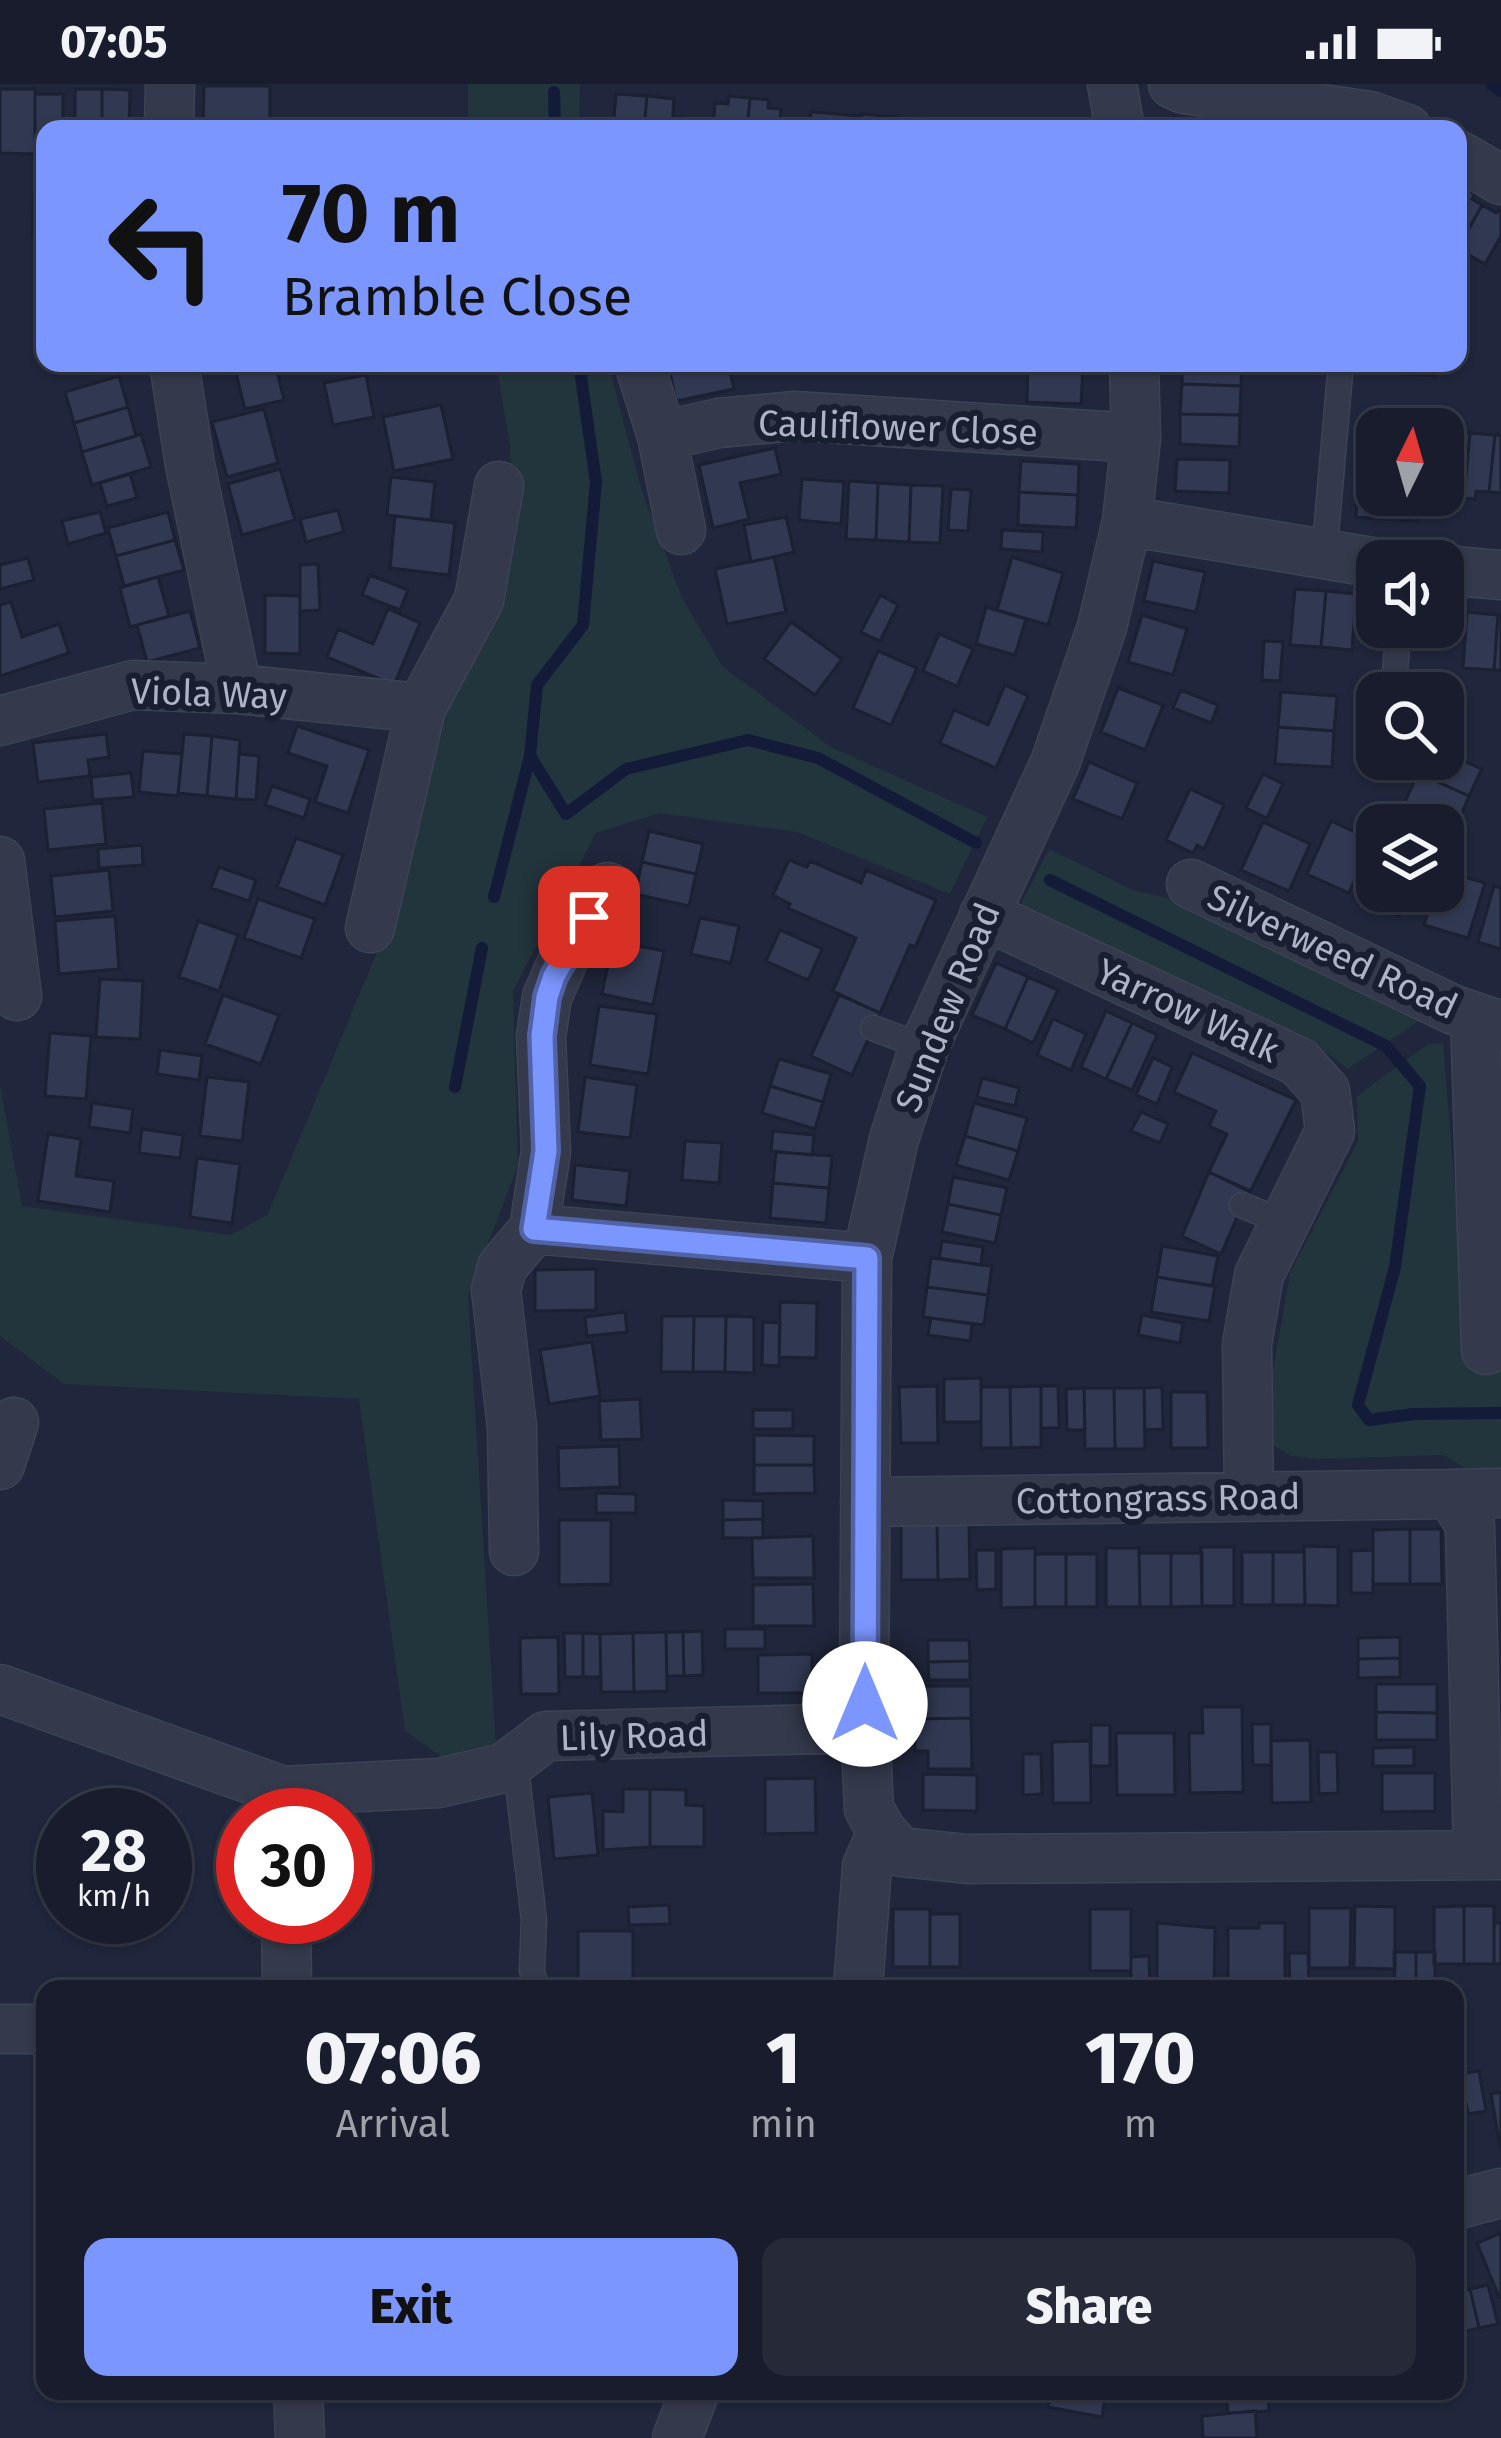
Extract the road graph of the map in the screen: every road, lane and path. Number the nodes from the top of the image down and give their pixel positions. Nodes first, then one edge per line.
1 (170, 84) edge
2 (1112, 84) edge
3 (1173, 84) edge
4 (169, 120) edge
5 (1118, 120) edge
6 (1381, 120) edge
7 (1467, 160) edge
8 (1501, 180) edge
9 (175, 372) edge
10 (642, 372) edge
11 (1134, 372) edge
12 (1340, 372) edge
13 (662, 436) junction
14 (1136, 438) junction
15 (499, 486) dead end
16 (1127, 520) junction
17 (682, 530) dead end
18 (1324, 556) junction
19 (1356, 560) edge
20 (1464, 571) edge
21 (1501, 574) edge
22 (237, 689) junction
23 (422, 707) junction
24 (0, 721) edge
25 (0, 861) edge
26 (1191, 884) dead end
27 (608, 887) dead end
28 (984, 915) junction
29 (370, 928) dead end
30 (17, 996) dead end
31 (1488, 1022) edge
32 (873, 1028) dead end
33 (924, 1047) junction
34 (534, 1229) junction
35 (867, 1258) junction
36 (1486, 1350) dead end
37 (1501, 1493) edge
38 (1451, 1494) junction
39 (1249, 1497) junction
40 (866, 1502) junction
41 (514, 1551) dead end
42 (0, 1689) edge
43 (865, 1728) junction
44 (515, 1760) junction
45 (246, 1788) edge
46 (372, 1792) edge
47 (882, 1832) junction
48 (1489, 1855) edge
49 (286, 1944) edge
50 (287, 1980) edge
51 (534, 1980) edge
52 (859, 1980) edge
53 (0, 2029) edge
54 (36, 2029) edge
55 (1501, 2193) edge
56 (1464, 2203) edge
57 (298, 2400) edge
58 (691, 2400) edge
59 (300, 2438) edge
60 (676, 2438) edge

1 - 4 street
2 - 5 street
3 - 6 street
7 - 8 street
9 - 22 street
10 - 13 street
11 - 14 street, Sundew Road
12 - 18 lane
13 - 14 street, Cauliflower Close
13 - 17 street
14 - 16 street, Sundew Road
15 - 23 street
16 - 18 street
16 - 28 street, Sundew Road
18 - 19 street
20 - 21 street
22 - 23 street, Viola Way
22 - 24 street, Viola Way
23 - 29 street
25 - 30 street
26 - 31 street, Silverweed Road
27 - 34 street
28 - 33 street, Sundew Road
28 - 39 street, Yarrow Walk
31 - 36 street, Silverweed Road
32 - 33 lane
33 - 35 street, Sundew Road
34 - 35 street
34 - 41 street
35 - 40 street, Sundew Road
37 - 38 street, Cottongrass Road
38 - 39 street, Cottongrass Road
38 - 48 street
39 - 40 street, Cottongrass Road
40 - 43 street, Sundew Road
42 - 45 street, Lily Road
43 - 44 street, Lily Road
43 - 47 street, Sundew Road
44 - 46 street, Lily Road
44 - 51 lane
47 - 48 street
47 - 52 street
49 - 50 street
53 - 54 street
55 - 56 street
57 - 59 street
58 - 60 street

